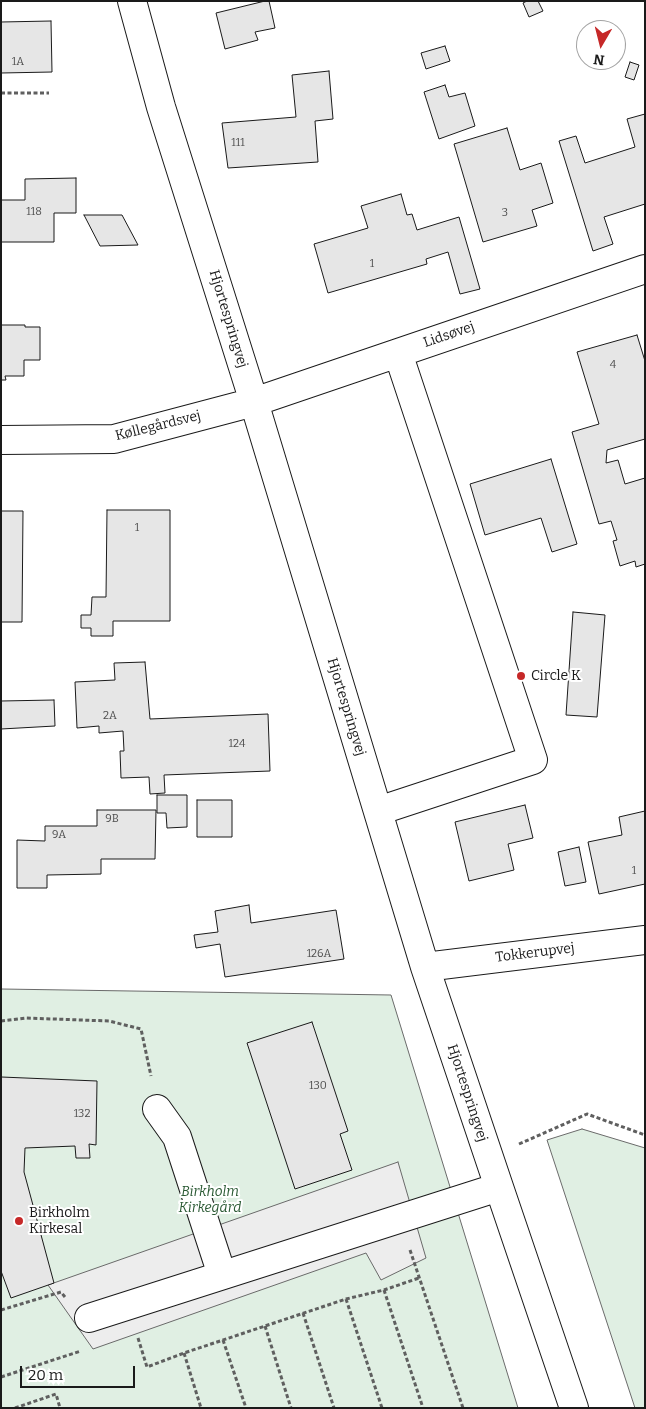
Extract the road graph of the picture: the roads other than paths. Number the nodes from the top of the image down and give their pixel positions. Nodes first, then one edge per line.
1 (132, 1) edge
2 (645, 269) edge
3 (398, 353) junction
4 (254, 402) junction
5 (1, 440) edge
6 (378, 811) junction
7 (645, 940) edge
8 (425, 967) junction
9 (158, 1109) road end
10 (498, 1187) junction
11 (222, 1275) junction
12 (88, 1318) road end
13 (574, 1408) edge

1 - 4 street, Hjortespringvej
2 - 3 street, Lidsøvej
3 - 4 street, Lidsøvej
3 - 6 street
4 - 5 street, Køllegårdsvej
4 - 6 street, Hjortespringvej
6 - 8 street, Hjortespringvej
7 - 8 street, Tokkerupvej
8 - 10 street, Hjortespringvej
9 - 11 street
10 - 11 street
10 - 13 street, Hjortespringvej
11 - 12 street

